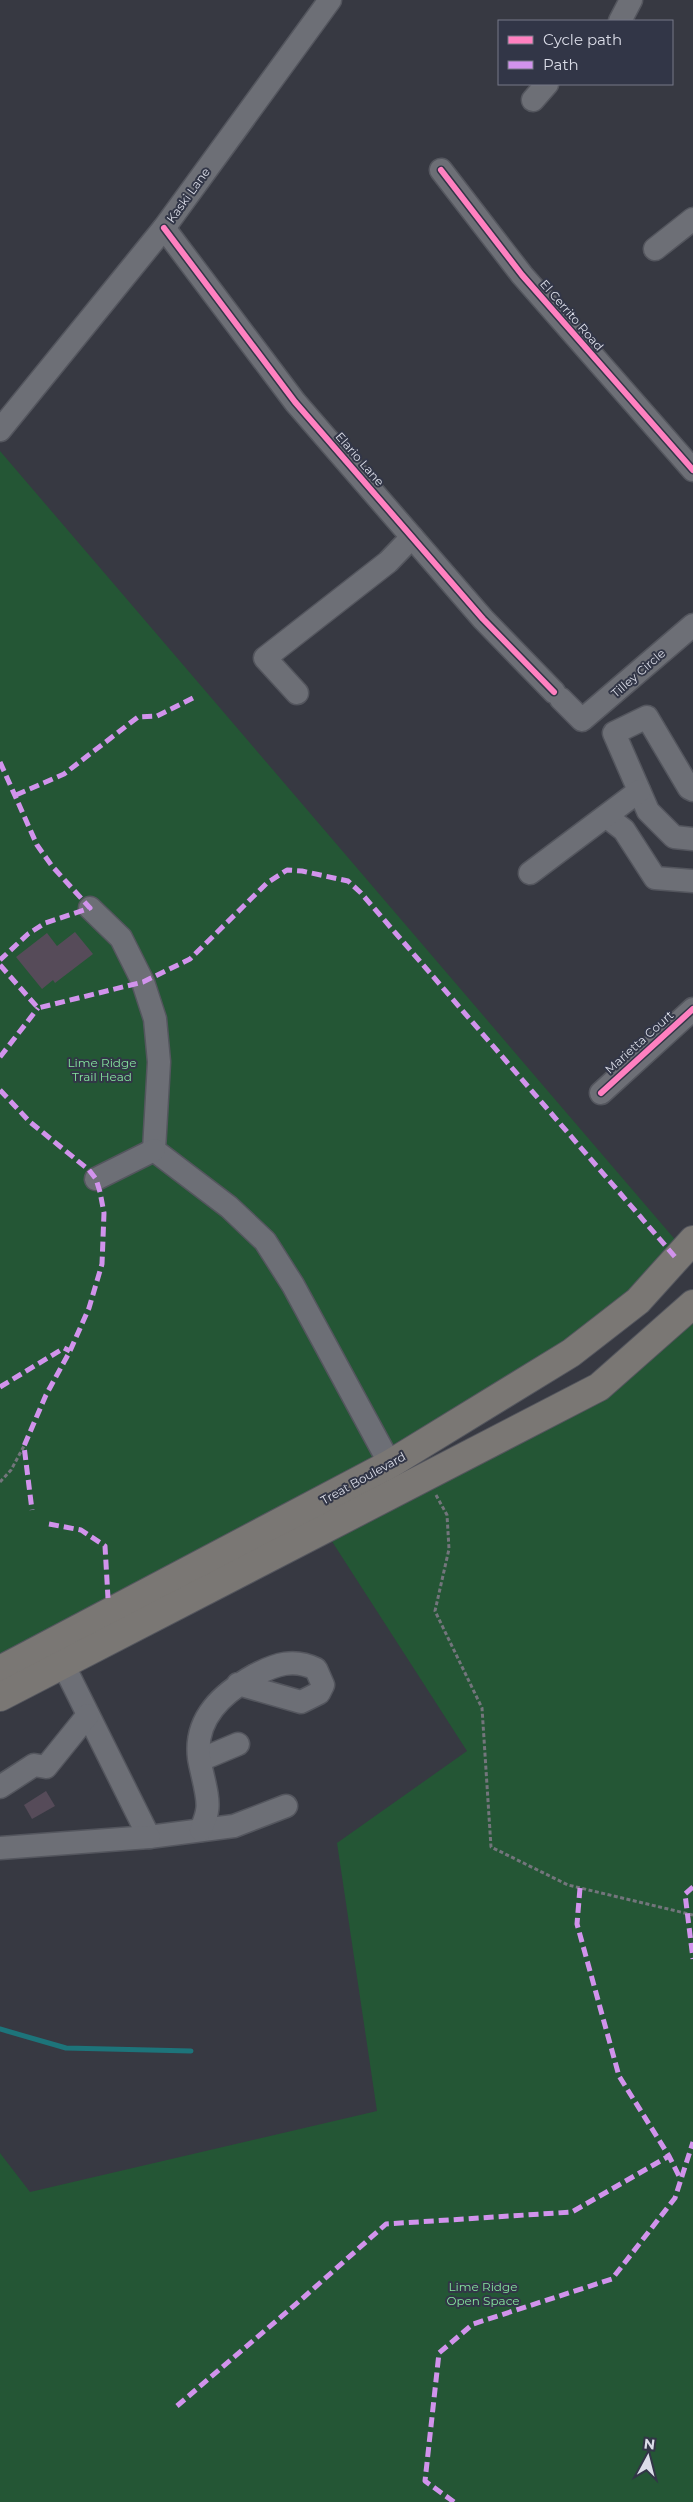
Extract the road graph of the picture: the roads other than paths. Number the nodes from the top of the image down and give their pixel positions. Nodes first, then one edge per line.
1 (330, 0) edge
2 (631, 0) edge
3 (621, 20) edge
4 (441, 170) dead end
5 (693, 219) edge
6 (164, 228) junction
7 (655, 249) dead end
8 (0, 430) edge
9 (693, 470) edge
10 (412, 537) junction
11 (693, 625) edge
12 (297, 693) dead end
13 (582, 720) joint
14 (693, 790) edge
15 (639, 791) junction
16 (607, 817) junction
17 (693, 839) edge
18 (530, 873) dead end
19 (693, 881) edge
20 (90, 908) dead end
21 (693, 1009) edge
22 (601, 1092) dead end
23 (154, 1150) junction
24 (96, 1179) dead end
25 (693, 1240) edge
26 (693, 1304) edge
27 (390, 1464) junction
28 (63, 1664) junction
29 (0, 1670) edge
30 (238, 1684) dead end
31 (0, 1697) edge
32 (88, 1715) junction
33 (238, 1744) dead end
34 (200, 1760) junction
35 (0, 1787) edge
36 (286, 1806) dead end
37 (201, 1830) junction
38 (149, 1837) junction
39 (0, 1848) edge

1 - 6 street, Kaski Lane
2 - 3 street
4 - 9 street, El Cerrito Road
5 - 7 street
6 - 8 street, Kaski Lane
6 - 10 street, Elario Lane
10 - 12 street
10 - 13 street, Elario Lane
11 - 13 street, Tilley Circle
14 - 15 street
15 - 16 street
15 - 17 street
16 - 18 street
16 - 19 street
20 - 23 street
21 - 22 street, Marietta Court
23 - 24 street
23 - 27 street
25 - 27 main road, Treat Boulevard
26 - 28 main road
27 - 29 main road, Treat Boulevard
28 - 31 main road
28 - 32 street
30 - 34 street
32 - 35 street
32 - 38 street
33 - 34 street
34 - 37 street
36 - 37 street
37 - 38 street
38 - 39 street

